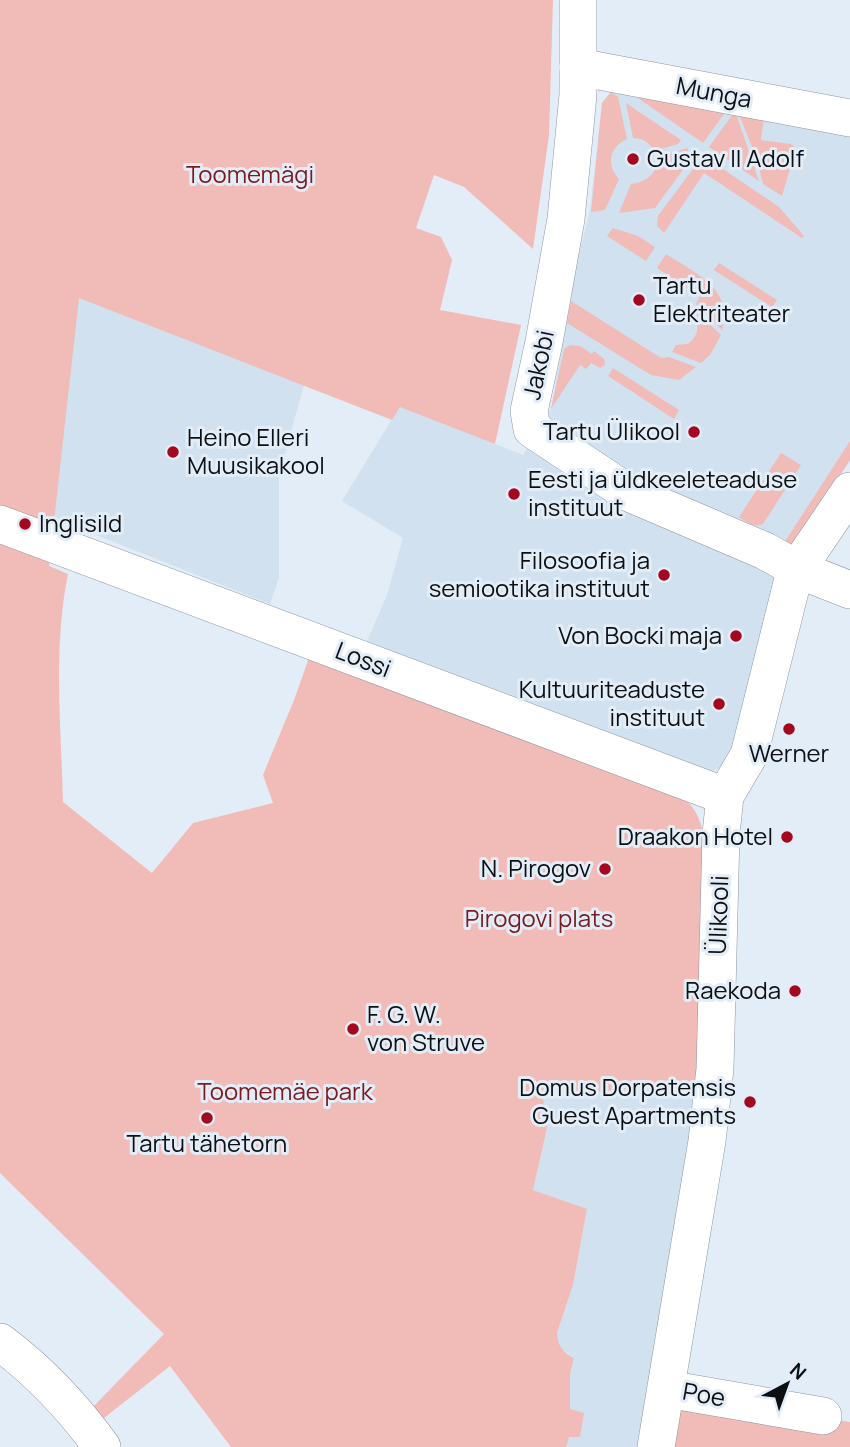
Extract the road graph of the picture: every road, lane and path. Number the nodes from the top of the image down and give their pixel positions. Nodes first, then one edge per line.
1 (578, 0) edge
2 (578, 68) junction
3 (850, 118) edge
4 (850, 491) edge
5 (0, 524) edge
6 (799, 569) junction
7 (850, 590) edge
8 (725, 796) junction
9 (0, 1342) edge
10 (667, 1389) junction
11 (823, 1416) dead end
12 (102, 1447) edge
13 (656, 1447) edge

1 - 2 street, Jakobi
2 - 3 street, Munga
2 - 6 street, Jakobi
4 - 6 street, Ülikooli
5 - 8 street, Lossi
6 - 7 street, Jakobi
6 - 8 street, Ülikooli
8 - 10 street, Ülikooli
9 - 12 street
10 - 11 street, Poe
10 - 13 street, Ülikooli

